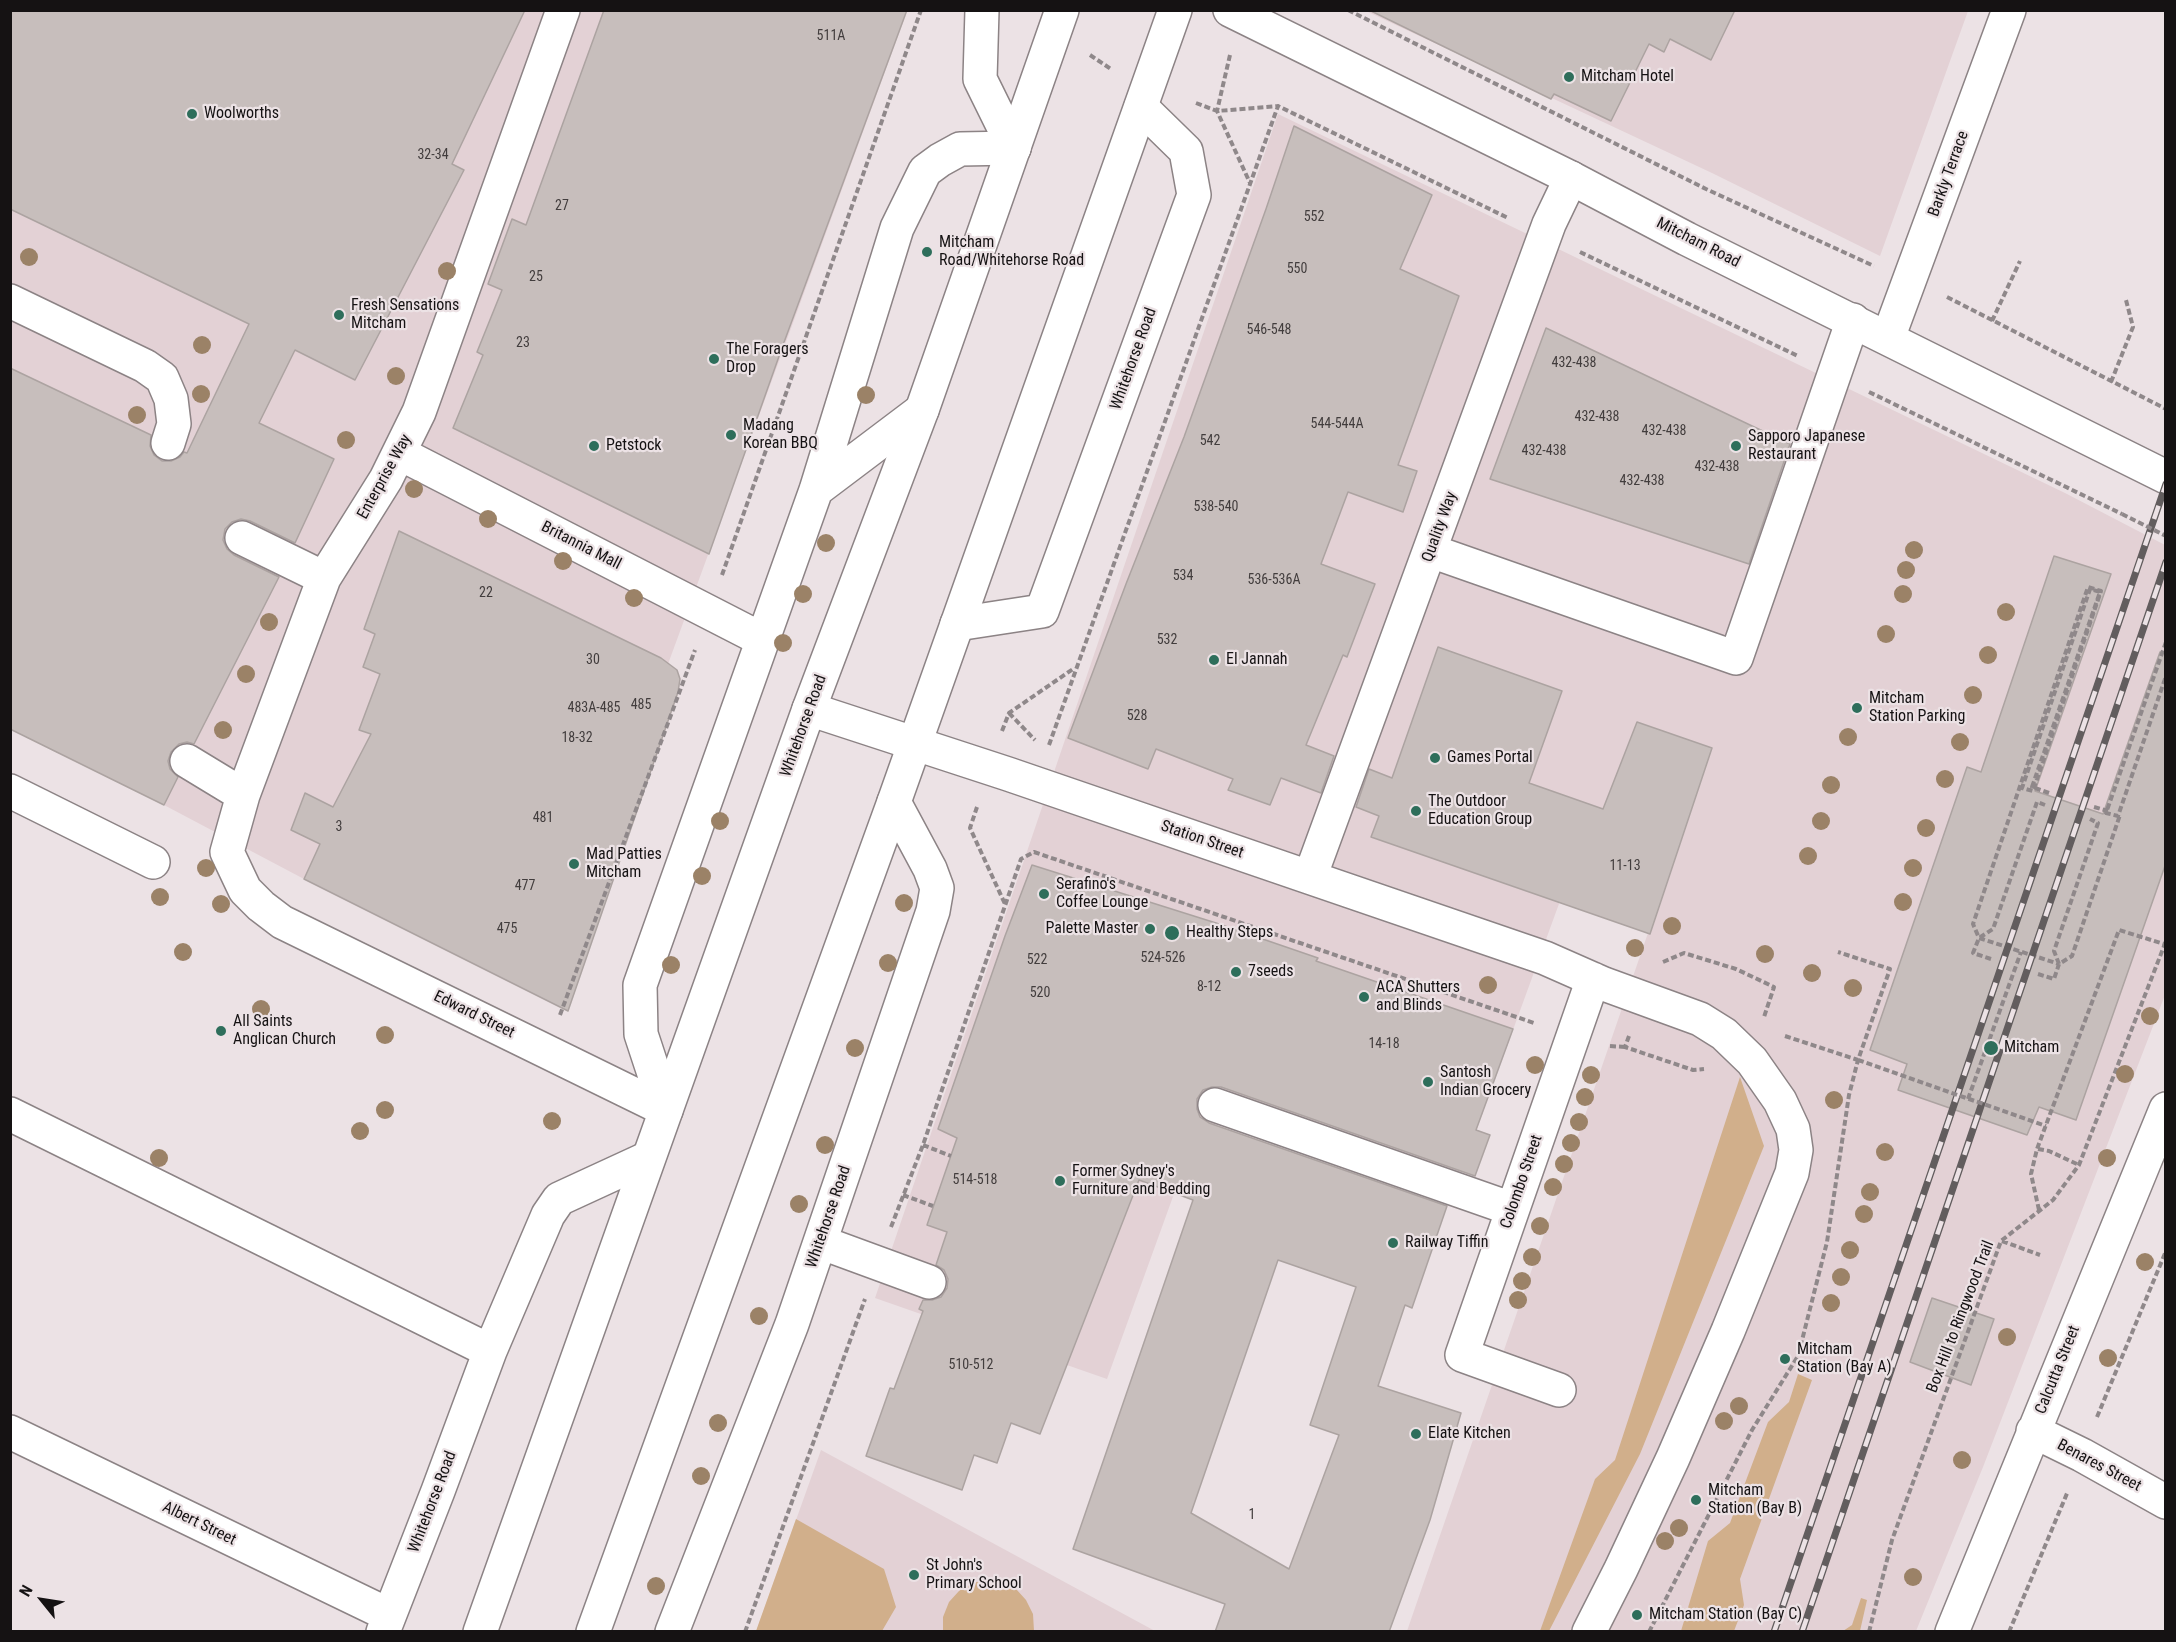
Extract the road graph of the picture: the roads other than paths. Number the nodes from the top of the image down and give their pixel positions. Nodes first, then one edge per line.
1 (563, 10) edge
2 (982, 10) edge
3 (1062, 10) edge
4 (1175, 10) edge
5 (1289, 10) edge
6 (2009, 10) edge
7 (1234, 13) edge
8 (1292, 43) junction
9 (1141, 107) junction
10 (1014, 148) junction
11 (1571, 178) junction
12 (10, 301) edge
13 (1853, 320) junction
14 (1888, 338) junction
15 (922, 410) junction
16 (168, 442) dead end
17 (399, 453) junction
18 (2166, 477) edge
19 (816, 490) junction
20 (242, 538) dead end
21 (1431, 551) junction
22 (324, 578) junction
23 (957, 624) junction
24 (763, 640) junction
25 (809, 710) junction
26 (914, 743) junction
27 (187, 761) dead end
28 (10, 791) edge
29 (243, 795) junction
30 (894, 801) junction
31 (153, 862) dead end
32 (1310, 877) junction
33 (282, 922) joint
34 (1593, 979) junction
35 (1215, 1105) dead end
36 (666, 1110) junction
37 (2166, 1110) edge
38 (10, 1114) edge
39 (648, 1158) junction
40 (1512, 1209) junction
41 (820, 1242) junction
42 (929, 1282) dead end
43 (490, 1351) junction
44 (1559, 1390) dead end
45 (2033, 1431) junction
46 (10, 1432) edge
47 (2166, 1502) edge
48 (386, 1623) edge
49 (480, 1632) edge
50 (593, 1632) edge
51 (672, 1632) edge
52 (1589, 1632) edge
53 (1952, 1632) edge

1 - 17 main road, Enterprise Way
2 - 10 main road
3 - 10 main road, Whitehorse Road
4 - 9 main road
5 - 8 main road
6 - 14 main road, Barkly Terrace
7 - 8 main road, Mitcham Road
8 - 11 main road, Mitcham Road
9 - 23 main road
9 - 23 main road, Whitehorse Road
10 - 15 main road, Whitehorse Road
10 - 19 main road
11 - 13 main road, Mitcham Road
11 - 21 main road, Quality Way
12 - 16 main road
13 - 14 main road, Mitcham Road
13 - 21 main road
14 - 18 main road, Mitcham Road
15 - 19 main road
15 - 25 main road, Whitehorse Road
17 - 22 main road, Enterprise Way
17 - 24 main road, Britannia Mall
19 - 24 main road
20 - 22 main road
21 - 32 main road, Quality Way
22 - 29 main road, Enterprise Way
23 - 26 main road
24 - 36 main road
25 - 26 main road, Station Street
25 - 36 main road, Whitehorse Road
26 - 30 main road
26 - 32 main road, Station Street
27 - 29 main road
28 - 31 main road
29 - 33 main road, Enterprise Way
30 - 41 main road, Whitehorse Road
30 - 50 main road
32 - 34 main road, Station Street
33 - 36 main road, Edward Street
34 - 40 main road, Colombo Street
34 - 52 main road, Station Street
35 - 40 main road
36 - 39 main road, Whitehorse Road
37 - 45 main road, Calcutta Street
38 - 43 main road
39 - 43 main road, Whitehorse Road
39 - 49 main road, Whitehorse Road
40 - 44 main road, Colombo Street
41 - 42 main road
41 - 51 main road, Whitehorse Road
43 - 48 main road, Whitehorse Road
45 - 47 main road, Benares Street
45 - 53 main road, Calcutta Street
46 - 48 main road, Albert Street

